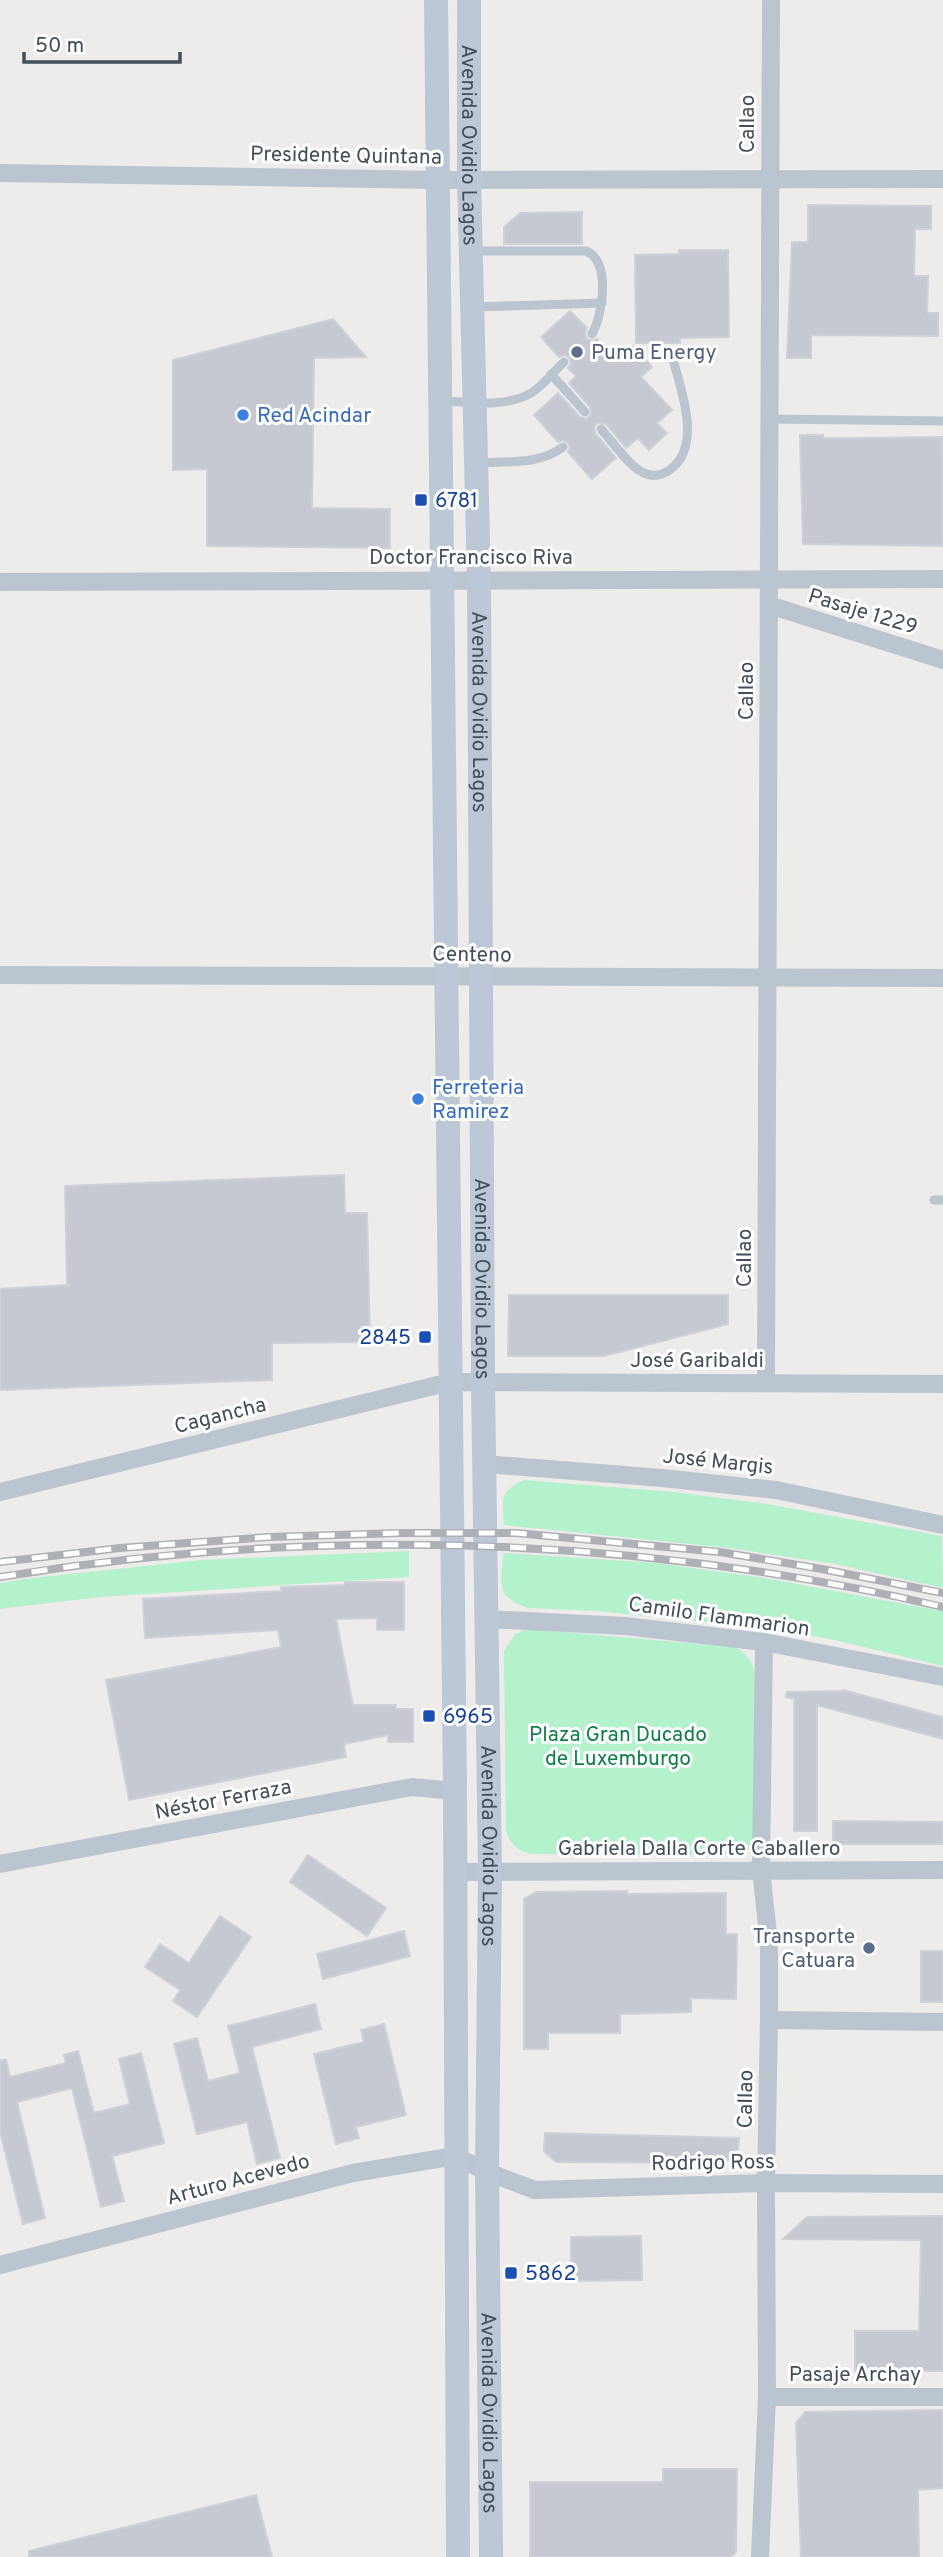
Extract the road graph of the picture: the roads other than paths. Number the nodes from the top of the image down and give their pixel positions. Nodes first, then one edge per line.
1 (436, 0) edge
2 (469, 0) edge
3 (771, 0) edge
4 (0, 173) edge
5 (469, 179) junction
6 (943, 179) edge
7 (438, 180) junction
8 (770, 180) junction
9 (471, 251) junction
10 (602, 303) junction
11 (472, 307) junction
12 (593, 334) dead end
13 (673, 360) dead end
14 (564, 362) dead end
15 (551, 374) junction
16 (440, 401) junction
17 (474, 402) junction
18 (585, 412) dead end
19 (769, 419) junction
20 (943, 421) edge
21 (601, 429) dead end
22 (563, 447) dead end
23 (476, 463) junction
24 (943, 579) edge
25 (442, 580) junction
26 (479, 580) junction
27 (769, 580) junction
28 (0, 582) edge
29 (769, 606) junction
30 (943, 660) edge
31 (0, 975) edge
32 (446, 976) junction
33 (768, 977) junction
34 (481, 978) junction
35 (943, 978) edge
36 (450, 1382) junction
37 (483, 1382) junction
38 (766, 1383) junction
39 (943, 1384) edge
40 (485, 1464) junction
41 (0, 1492) edge
42 (943, 1525) edge
43 (487, 1619) junction
44 (764, 1642) junction
45 (943, 1677) edge
46 (455, 1791) junction
47 (0, 1864) edge
48 (761, 1870) junction
49 (943, 1870) edge
50 (455, 1872) junction
51 (490, 1872) junction
52 (769, 2020) junction
53 (943, 2022) edge
54 (455, 2155) junction
55 (487, 2172) junction
56 (766, 2183) junction
57 (943, 2184) edge
58 (0, 2265) edge
59 (767, 2397) junction
60 (943, 2397) edge
61 (458, 2557) edge
62 (491, 2557) edge
63 (760, 2557) edge

1 - 7 main road, Avenida Ovidio Lagos
2 - 5 main road, Avenida Ovidio Lagos
3 - 8 street, Callao
4 - 7 street, Presidente Quintana
5 - 7 street, Presidente Quintana
5 - 8 street, Presidente Quintana
5 - 9 main road, Avenida Ovidio Lagos
6 - 8 street, Presidente Quintana
7 - 16 main road, Avenida Ovidio Lagos
8 - 19 street, Callao
9 - 10 lane
9 - 11 main road, Avenida Ovidio Lagos
10 - 11 lane
10 - 12 lane
11 - 17 main road, Avenida Ovidio Lagos
13 - 21 lane
14 - 15 lane
15 - 17 lane
15 - 18 lane
16 - 17 lane
16 - 25 main road, Avenida Ovidio Lagos
17 - 23 main road, Avenida Ovidio Lagos
19 - 20 lane
19 - 27 street, Callao
22 - 23 lane
23 - 26 main road, Avenida Ovidio Lagos
24 - 27 street, Doctor Francisco Riva
25 - 26 street, Doctor Francisco Riva
25 - 28 street, Doctor Francisco Riva
25 - 32 main road, Avenida Ovidio Lagos
26 - 27 street, Doctor Francisco Riva
26 - 34 main road, Avenida Ovidio Lagos
27 - 29 street, Callao
29 - 30 street, Pasaje 1229
29 - 33 street, Callao
31 - 32 street, Centeno
32 - 34 street, Centeno
32 - 36 main road, Avenida Ovidio Lagos
33 - 34 street, Centeno
33 - 35 street, Centeno
33 - 38 street, Callao
34 - 37 main road, Avenida Ovidio Lagos
36 - 37 street, José Garibaldi
36 - 41 street, Cagancha
36 - 46 main road, Avenida Ovidio Lagos
37 - 38 street, José Garibaldi
37 - 40 main road, Avenida Ovidio Lagos
38 - 39 street, José Garibaldi
40 - 42 street, José Margis
40 - 43 main road, Avenida Ovidio Lagos
43 - 44 street, Camilo Flammarion
43 - 51 main road, Avenida Ovidio Lagos
44 - 45 street, Camilo Flammarion
44 - 48 street, Callao
46 - 47 street, Néstor Ferraza
46 - 50 main road, Avenida Ovidio Lagos
48 - 49 street, Gabriela Dalla Corte Caballero
48 - 51 street, Gabriela Dalla Corte Caballero
48 - 52 street, Callao
50 - 51 street, Gabriela Dalla Corte Caballero
50 - 54 main road, Avenida Ovidio Lagos
51 - 55 main road, Avenida Ovidio Lagos
52 - 53 street
52 - 56 street, Callao
54 - 55 street
54 - 58 street, Arturo Acevedo
54 - 61 main road, Avenida Ovidio Lagos
55 - 56 street, Rodrigo Ross
55 - 62 main road, Avenida Ovidio Lagos
56 - 57 street, Rodrigo Ross
56 - 59 street, Callao
59 - 60 street, Pasaje Archay
59 - 63 street, Callao

